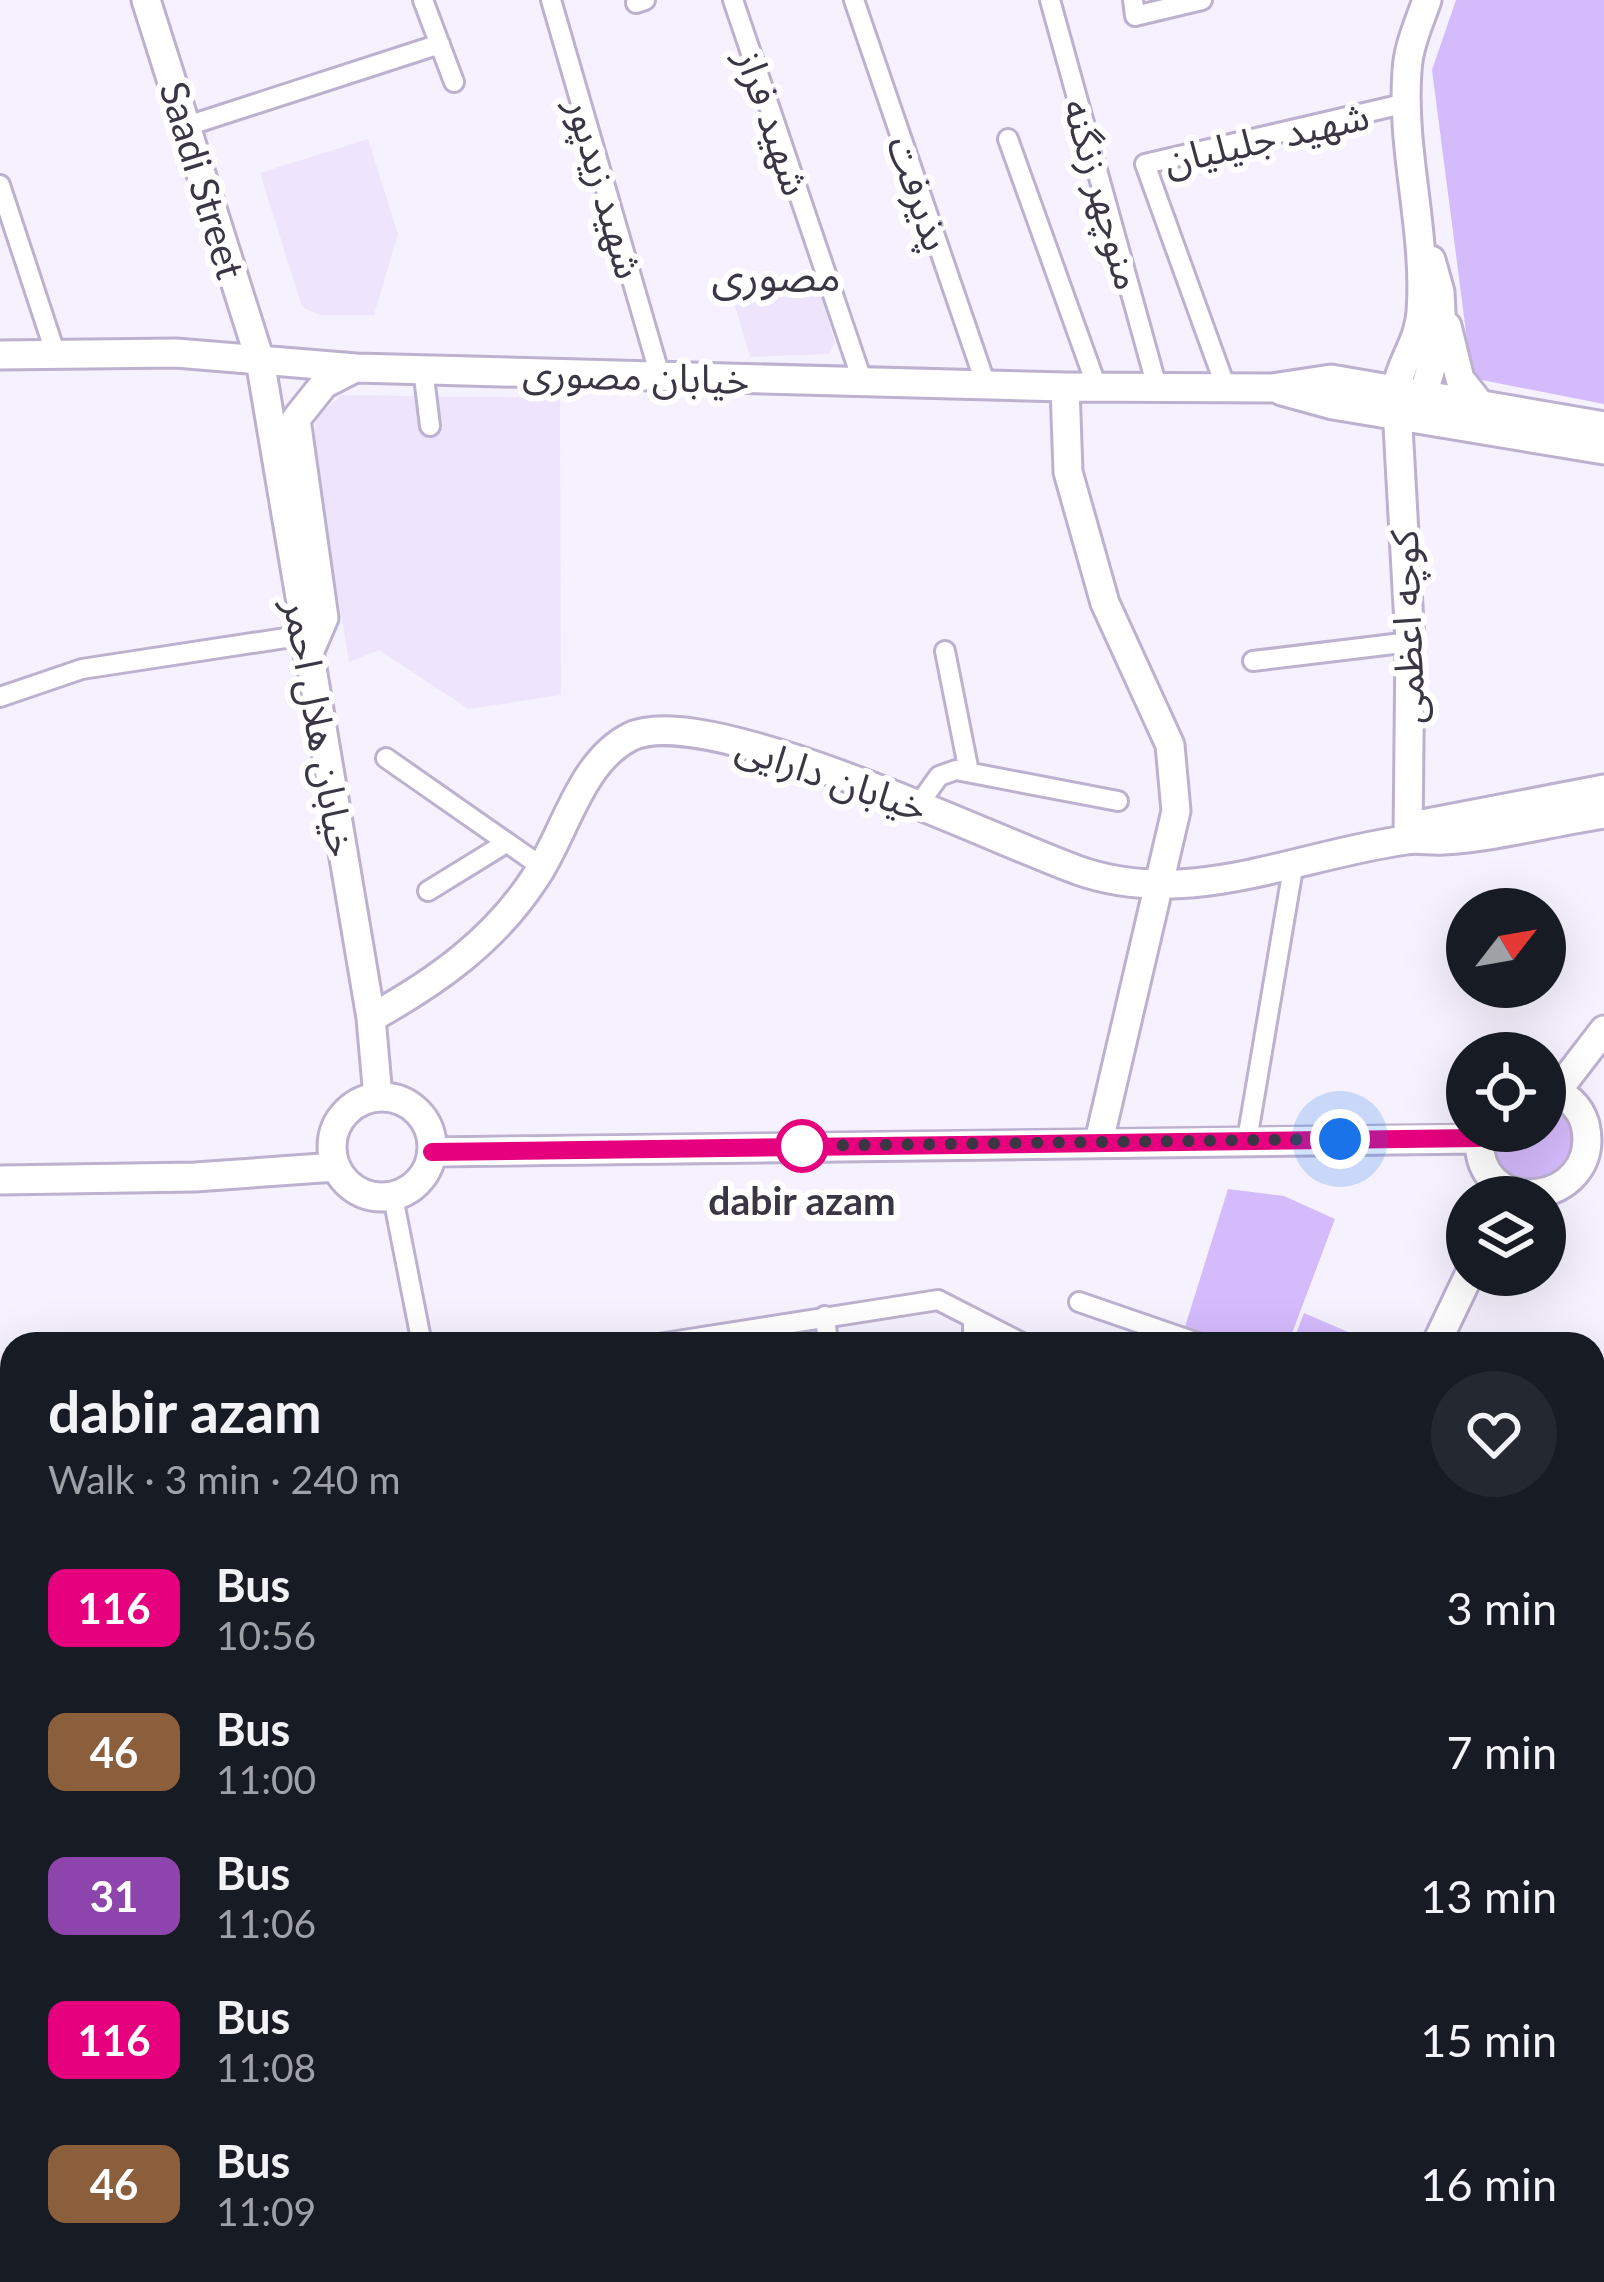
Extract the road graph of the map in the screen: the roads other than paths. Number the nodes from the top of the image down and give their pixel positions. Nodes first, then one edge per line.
1 (423, 0) edge
2 (551, 0) edge
3 (733, 0) edge
4 (854, 0) edge
5 (1049, 0) edge
6 (1202, 0) edge
7 (1427, 0) edge
8 (154, 2) edge
9 (1134, 8) edge
10 (440, 44) junction
11 (454, 82) dead end
12 (1407, 104) junction
13 (187, 126) junction
14 (1008, 139) dead end
15 (0, 185) edge
16 (1422, 228) junction
17 (1440, 292) junction
18 (0, 355) edge
19 (56, 355) junction
20 (260, 360) junction
21 (356, 368) junction
22 (422, 369) junction
23 (660, 376) junction
24 (862, 380) junction
25 (986, 385) junction
26 (1066, 387) junction
27 (1097, 387) junction
28 (1157, 388) junction
29 (1226, 388) junction
30 (1479, 403) junction
31 (1408, 405) junction
32 (430, 426) dead end
33 (1604, 426) edge
34 (1604, 450) edge
35 (1410, 642) junction
36 (307, 645) junction
37 (945, 651) dead end
38 (1253, 662) dead end
39 (0, 697) edge
40 (386, 758) dead end
41 (969, 772) junction
42 (1604, 789) edge
43 (1118, 801) dead end
44 (919, 804) junction
45 (1604, 814) edge
46 (1408, 839) junction
47 (506, 843) junction
48 (542, 867) junction
49 (1293, 868) junction
50 (1160, 888) junction
51 (428, 891) dead end
52 (371, 1018) junction
53 (1604, 1030) edge
54 (1566, 1072) edge
55 (378, 1097) junction
56 (1566, 1101) edge
57 (1446, 1136) edge
58 (1247, 1140) junction
59 (1099, 1142) junction
60 (1596, 1143) edge
61 (432, 1152) junction
62 (334, 1161) junction
63 (0, 1170) edge
64 (0, 1180) edge
65 (1566, 1183) edge
66 (393, 1197) junction
67 (1459, 1296) edge
68 (1079, 1302) dead end
69 (825, 1316) junction
70 (973, 1318) junction
71 (420, 1332) edge
72 (730, 1332) edge
73 (827, 1332) edge
74 (973, 1332) edge
75 (1000, 1332) edge
76 (1166, 1332) edge
77 (1442, 1332) edge

1 - 10 street
2 - 23 street, شهید زیدپور
3 - 24 street, شهید فراز
4 - 25 street, پذیرفت
5 - 28 street, منوچهر زنگنه
6 - 9 street
7 - 12 main road
8 - 13 main road, Saadi Street
10 - 11 street
10 - 13 street
12 - 16 main road
12 - 29 street, شهید جلیلیان
13 - 20 main road, Saadi Street
14 - 27 street
15 - 19 street
16 - 17 main road
16 - 31 main road
17 - 30 main road
17 - 31 main road
18 - 19 main road, خیابان مصوری
19 - 20 main road, خیابان مصوری
20 - 21 main road, خیابان مصوری
20 - 36 main road, خیابان هلال احمر
21 - 22 main road, خیابان مصوری
21 - 36 main road
22 - 23 main road, خیابان مصوری
22 - 32 street
23 - 24 main road, خیابان مصوری
24 - 25 main road, خیابان مصوری
25 - 26 main road, خیابان مصوری
26 - 27 main road, خیابان مصوری
26 - 50 main road
27 - 28 main road, خیابان مصوری
28 - 29 main road, خیابان مصوری
29 - 31 main road, خیابان مصوری
30 - 31 main road
30 - 33 main road
31 - 34 main road
31 - 35 main road, کوچه اعظمی
35 - 38 street
35 - 46 main road, کوچه اعظمی
36 - 39 street
36 - 52 main road, خیابان هلال احمر
37 - 41 street
40 - 47 street
41 - 43 street
41 - 44 street
42 - 46 main road, خیابان دارایی
44 - 48 main road, خیابان دارایی
44 - 50 main road, خیابان دارایی
45 - 46 main road, خیابان دارایی
46 - 49 main road, خیابان دارایی
47 - 48 street
47 - 51 street
48 - 52 main road, خیابان دارایی
49 - 50 main road, خیابان دارایی
49 - 58 street
50 - 59 main road
52 - 55 main road, خیابان هلال احمر
53 - 54 main road
55 - 61 main road
55 - 62 main road
56 - 60 main road
57 - 58 main road
58 - 59 main road
59 - 61 main road
60 - 65 main road
61 - 66 main road
62 - 63 main road
62 - 64 main road
62 - 66 main road
66 - 71 street
67 - 77 main road
68 - 76 street
69 - 70 street
69 - 72 street
69 - 73 street
70 - 74 street
70 - 75 street

